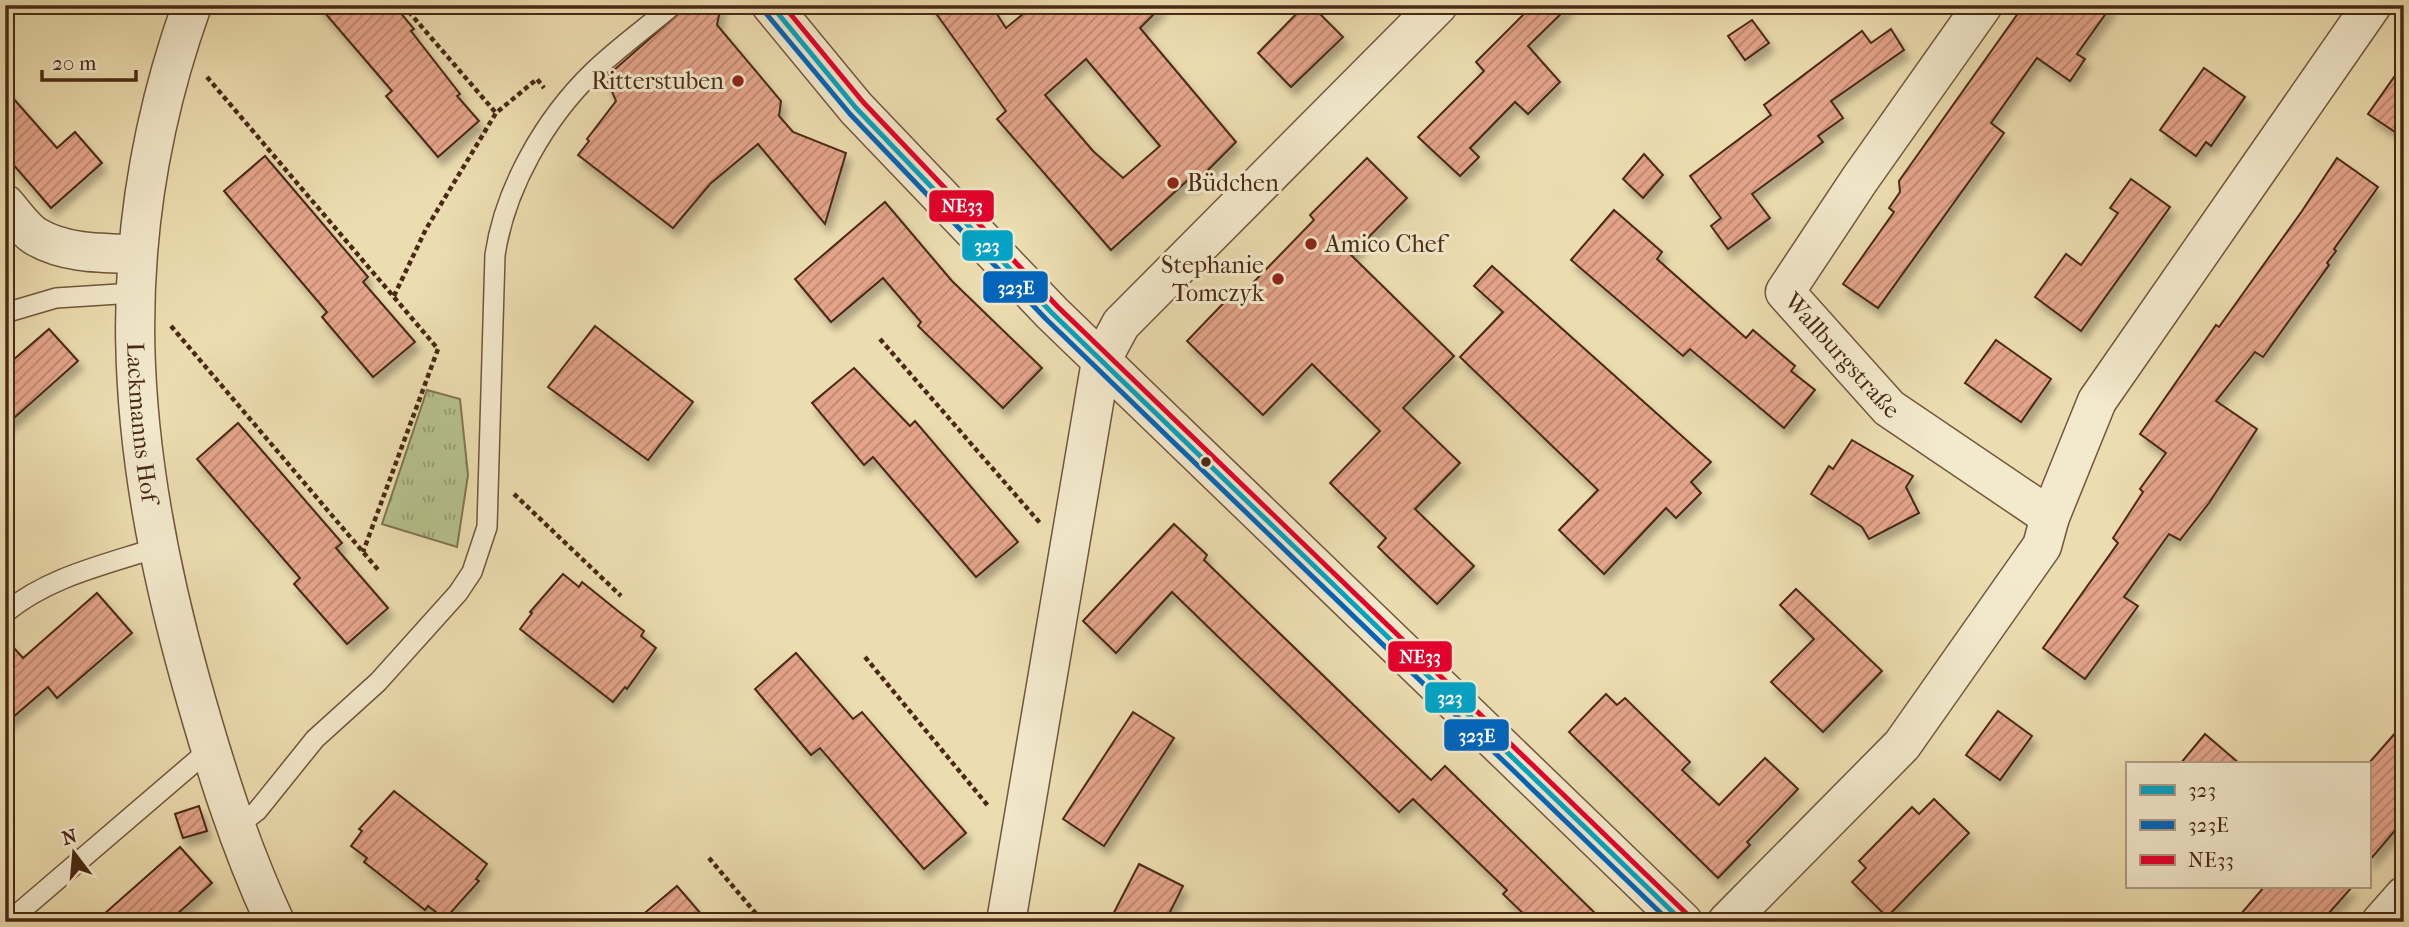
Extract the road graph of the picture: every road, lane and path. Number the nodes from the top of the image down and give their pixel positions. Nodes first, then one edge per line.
1 (192, 5) edge
2 (403, 5) edge
3 (673, 5) edge
4 (771, 5) edge
5 (1438, 5) edge
6 (1983, 5) edge
7 (2372, 5) edge
8 (179, 43) junction
9 (560, 108) junction
10 (496, 113) junction
11 (5, 204) edge
12 (136, 254) junction
13 (134, 293) junction
14 (394, 297) junction
15 (5, 313) edge
16 (880, 339) dead end
17 (1101, 361) junction
18 (488, 477) junction
19 (2050, 517) junction
20 (1072, 528) junction
21 (156, 548) junction
22 (363, 552) junction
23 (380, 572) dead end
24 (621, 596) dead end
25 (5, 613) edge
26 (865, 657) dead end
27 (210, 749) junction
28 (236, 827) junction
29 (1018, 842) junction
30 (709, 858) dead end
31 (8, 922) edge
32 (275, 922) edge
33 (763, 922) edge
34 (1006, 922) edge
35 (1683, 922) edge
36 (1727, 922) edge

1 - 8 street, Lackmanns Hof
2 - 10 path
3 - 9 lane
4 - 17 street
5 - 17 street
6 - 19 street, Wallburgstraße
7 - 19 street
8 - 12 street, Lackmanns Hof
8 - 14 path
9 - 10 path
9 - 18 lane
10 - 14 path
11 - 12 street
12 - 13 street, Lackmanns Hof
13 - 15 lane
13 - 21 street, Lackmanns Hof
13 - 22 path
14 - 22 path
16 - 20 path
17 - 20 street
17 - 35 street
18 - 24 path
18 - 28 lane
19 - 36 street
20 - 29 street
21 - 25 lane
21 - 27 street, Lackmanns Hof
22 - 23 path
26 - 29 path
27 - 28 street, Lackmanns Hof
27 - 31 lane
28 - 32 street, Lackmanns Hof
29 - 34 street
30 - 33 path

